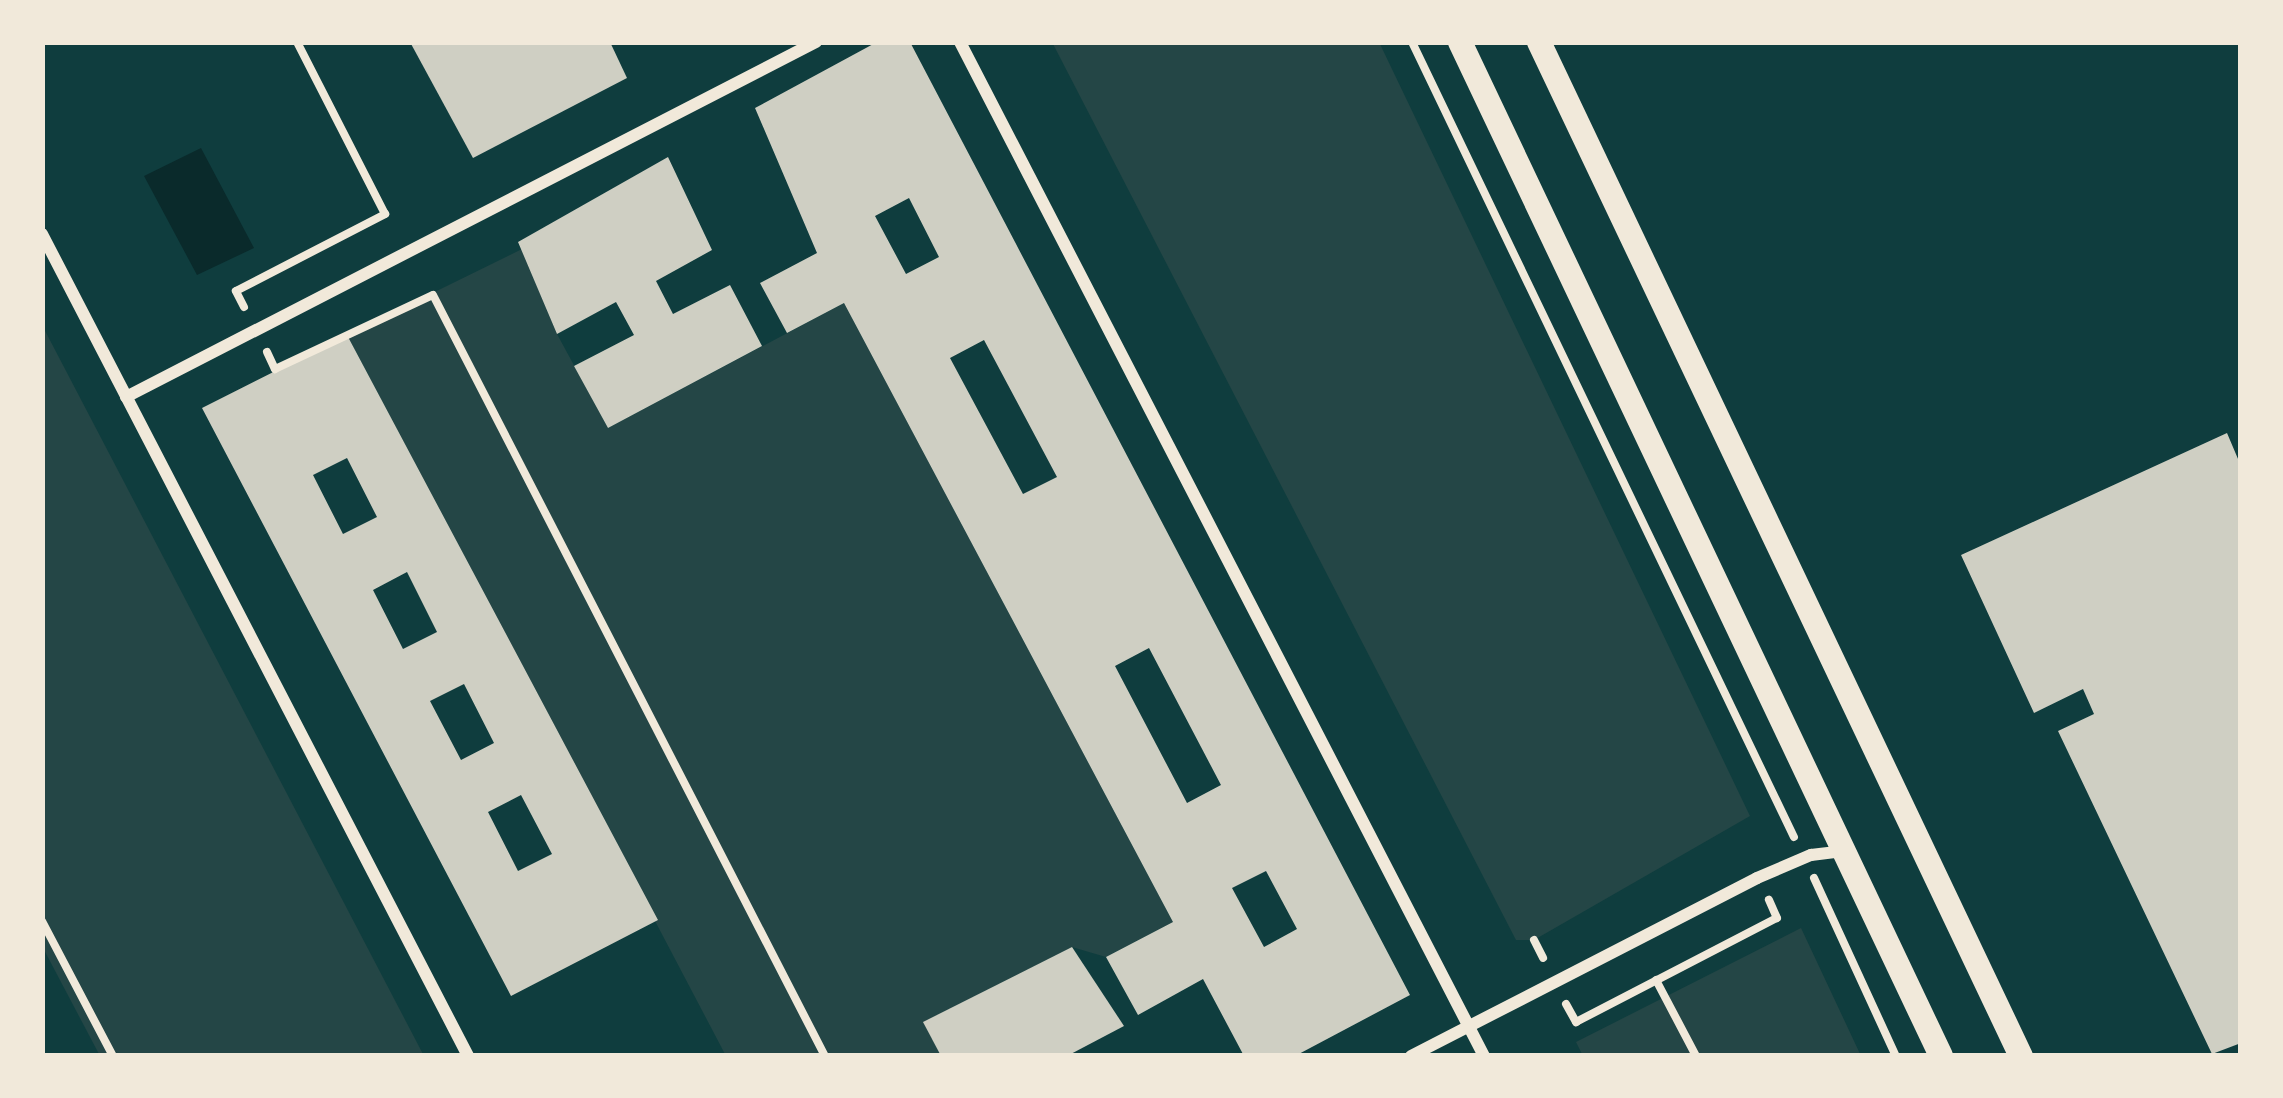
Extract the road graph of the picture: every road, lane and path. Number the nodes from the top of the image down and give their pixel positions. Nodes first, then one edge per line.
1 (297, 42) edge
2 (816, 42) edge
3 (960, 42) edge
4 (1412, 42) edge
5 (1460, 42) edge
6 (1539, 42) edge
7 (42, 234) edge
8 (256, 331) junction
9 (126, 397) junction
10 (1843, 851) junction
11 (1804, 858) junction
12 (1778, 918) dead end
13 (42, 921) edge
14 (1656, 980) junction
15 (1576, 1022) dead end
16 (1470, 1029) junction
17 (113, 1056) edge
18 (468, 1056) edge
19 (826, 1056) edge
20 (1411, 1056) edge
21 (1484, 1056) edge
22 (1696, 1056) edge
23 (1897, 1056) edge
24 (1941, 1056) edge
25 (2021, 1056) edge

1 - 8 path
2 - 8 street
3 - 16 street
4 - 11 path
5 - 10 main road
6 - 25 main road
7 - 9 street
8 - 9 street
8 - 19 path
9 - 18 street
10 - 11 street
10 - 24 main road
11 - 16 street
11 - 23 path
12 - 14 path
13 - 17 path
14 - 15 path
14 - 22 path
16 - 20 street
16 - 21 street

